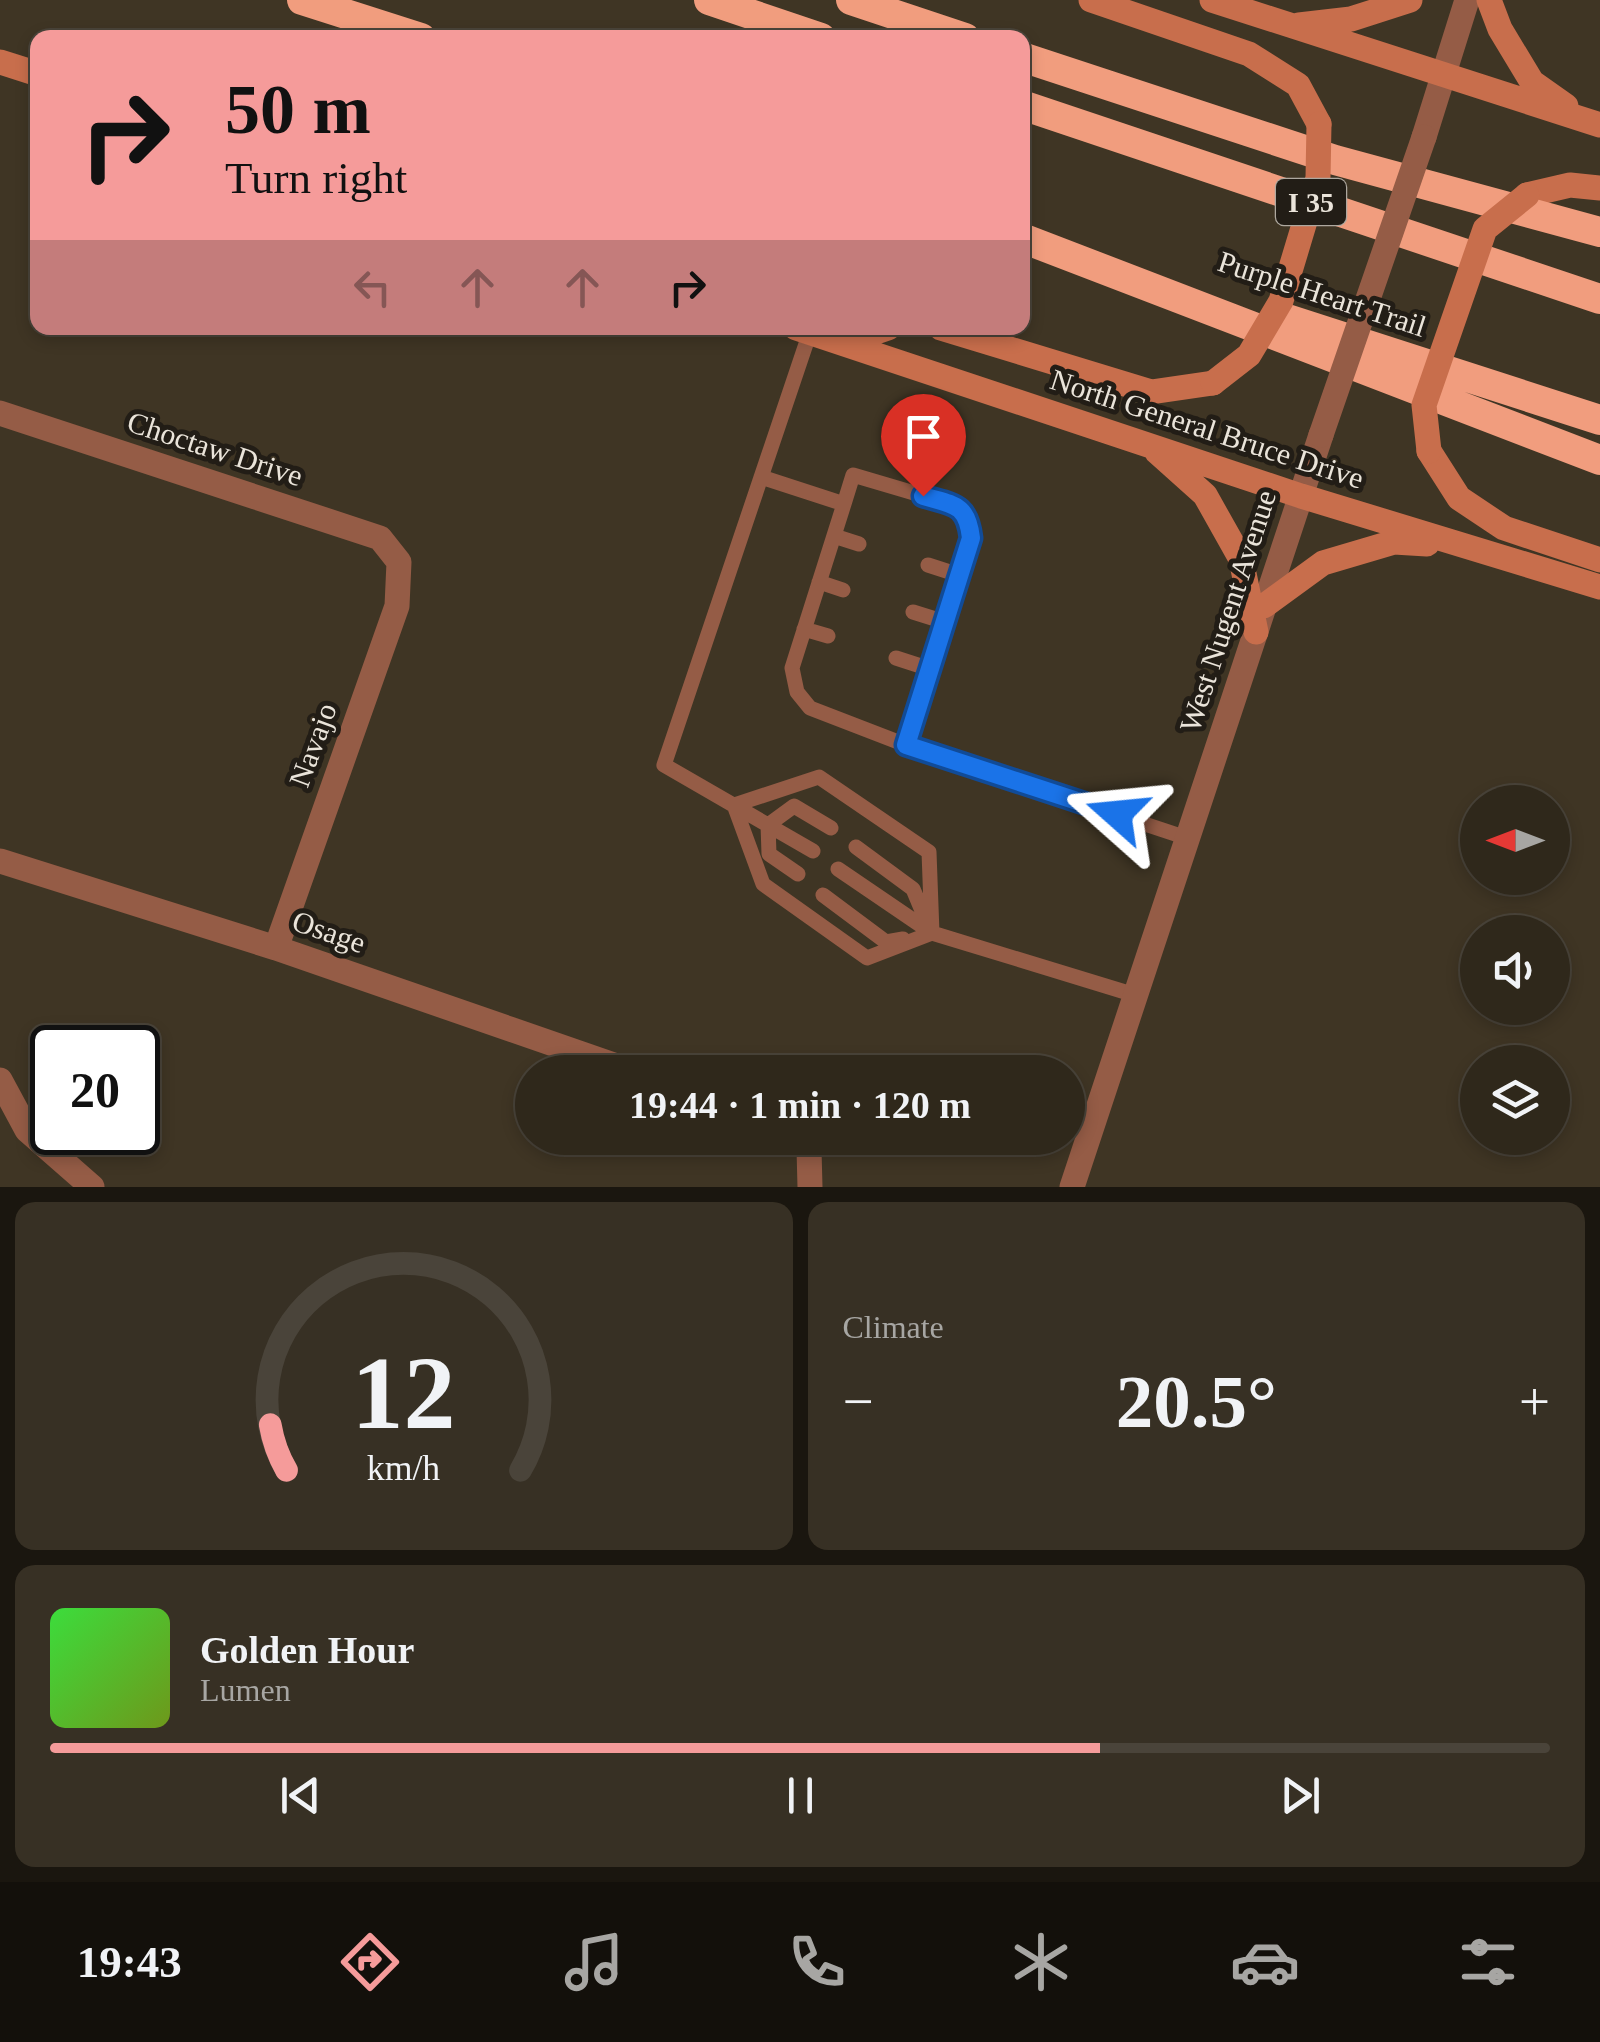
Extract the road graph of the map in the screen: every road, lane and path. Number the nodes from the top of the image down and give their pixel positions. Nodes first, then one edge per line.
1 (302, 0) edge
2 (709, 0) edge
3 (851, 0) edge
4 (1091, 0) edge
5 (1212, 0) edge
6 (1410, 0) edge
7 (1467, 0) edge
8 (1489, 0) edge
9 (1290, 26) junction
10 (396, 30) edge
11 (797, 30) edge
12 (940, 30) edge
13 (1030, 59) edge
14 (0, 62) edge
15 (30, 71) edge
16 (1443, 74) junction
17 (1030, 108) edge
18 (1593, 123) edge
19 (1600, 188) edge
20 (1600, 232) edge
21 (1030, 239) edge
22 (1030, 239) edge
23 (1600, 299) edge
24 (802, 335) edge
25 (819, 335) edge
26 (867, 335) edge
27 (964, 335) edge
28 (844, 343) junction
29 (0, 412) edge
30 (1600, 420) edge
31 (1150, 446) junction
32 (1600, 460) edge
33 (761, 477) junction
34 (1301, 496) junction
35 (844, 504) junction
36 (834, 536) junction
37 (859, 544) dead end
38 (1467, 546) junction
39 (1600, 560) edge
40 (399, 562) joint
41 (928, 565) dead end
42 (959, 574) junction
43 (819, 582) junction
44 (1600, 587) edge
45 (843, 590) dead end
46 (1264, 606) junction
47 (913, 612) dead end
48 (944, 622) junction
49 (804, 629) junction
50 (1256, 632) junction
51 (828, 636) dead end
52 (896, 658) dead end
53 (930, 669) junction
54 (906, 745) junction
55 (734, 806) junction
56 (768, 825) junction
57 (830, 828) dead end
58 (1187, 838) junction
59 (856, 847) dead end
60 (813, 851) dead end
61 (0, 861) edge
62 (838, 868) dead end
63 (798, 874) dead end
64 (823, 894) dead end
65 (932, 933) junction
66 (276, 948) junction
67 (1135, 995) junction
68 (585, 1055) edge
69 (0, 1080) edge
70 (809, 1155) edge
71 (92, 1187) edge
72 (810, 1187) edge
73 (1072, 1187) edge

1 - 10 highway
2 - 11 highway
3 - 12 highway
4 - 27 main road, bridge
5 - 9 main road
6 - 9 main road
7 - 16 street, West Nugent Avenue
8 - 18 main road
9 - 16 main road
13 - 20 highway
14 - 15 main road
16 - 18 main road
16 - 34 street, West Nugent Avenue, bridge
17 - 23 highway, I 35
19 - 39 main road, bridge
21 - 30 highway, Purple Heart Trail
22 - 32 highway
24 - 33 lane
25 - 28 main road, North General Bruce Drive
26 - 28 main road
28 - 31 main road, North General Bruce Drive
29 - 40 street, Choctaw Drive
31 - 34 main road, North General Bruce Drive
31 - 50 main road
33 - 35 lane
33 - 55 lane
34 - 38 main road, North General Bruce Drive
34 - 46 street, West Nugent Avenue
35 - 36 lane
35 - 42 lane
36 - 37 lane
36 - 43 lane
38 - 44 main road, North General Bruce Drive
38 - 46 main road
40 - 66 street, Navajo
41 - 42 lane
42 - 48 lane
43 - 45 lane
43 - 49 lane
46 - 50 street, West Nugent Avenue
47 - 48 lane
48 - 53 lane
49 - 51 lane
49 - 54 lane
50 - 58 street, West Nugent Avenue
52 - 53 lane
53 - 54 lane
54 - 58 lane
55 - 56 lane
55 - 65 lane
55 - 65 lane
56 - 57 lane
56 - 60 lane
56 - 63 lane
58 - 67 street, West Nugent Avenue
59 - 65 lane
61 - 66 street, Osage
62 - 65 lane
64 - 65 lane
65 - 67 lane
66 - 68 street, Osage
67 - 73 street, West Nugent Avenue
69 - 71 street
70 - 72 street

